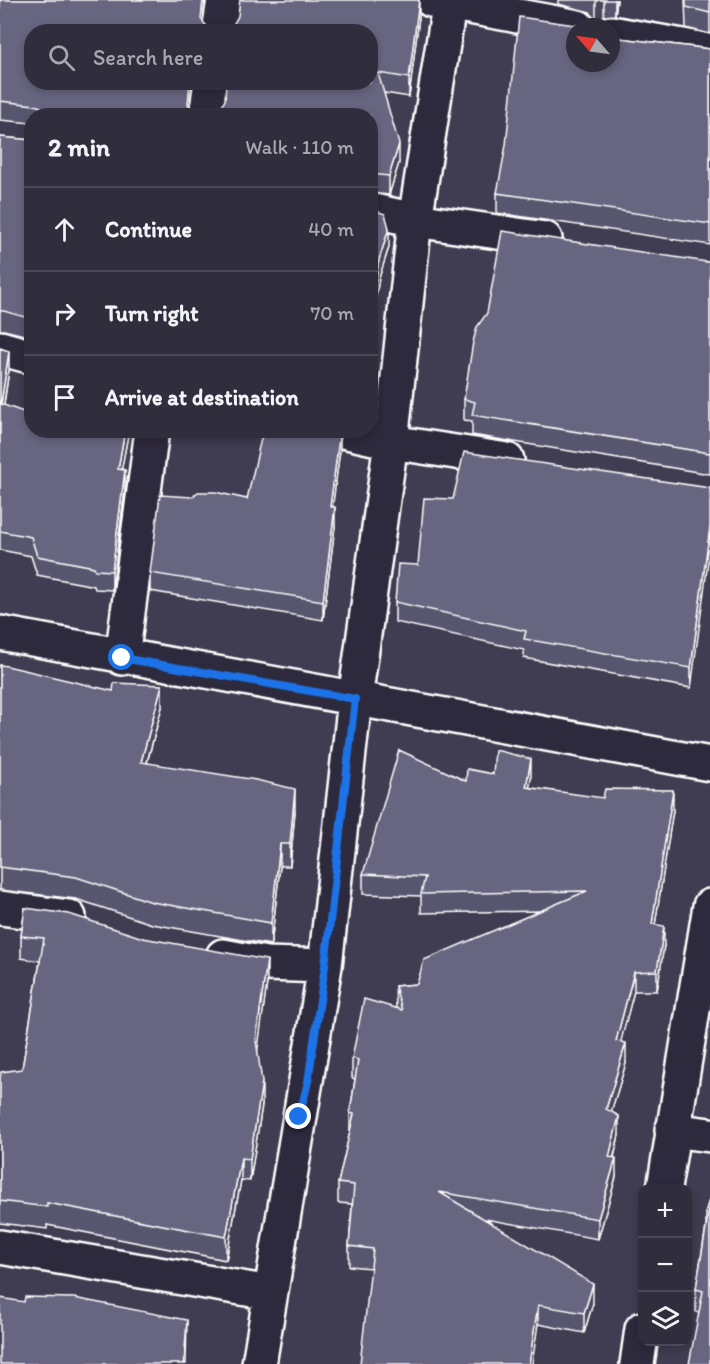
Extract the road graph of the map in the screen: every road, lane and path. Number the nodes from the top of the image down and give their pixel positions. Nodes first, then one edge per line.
1 (224, 0) edge
2 (443, 1) edge
3 (220, 24) edge
4 (566, 25) edge
5 (620, 35) edge
6 (710, 51) edge
7 (210, 90) edge
8 (207, 108) edge
9 (378, 212) edge
10 (415, 220) junction
11 (580, 245) edge
12 (0, 348) edge
13 (24, 355) edge
14 (151, 438) edge
15 (373, 438) edge
16 (390, 442) junction
17 (532, 464) edge
18 (0, 633) edge
19 (122, 658) junction
20 (355, 699) junction
21 (710, 764) edge
22 (710, 906) edge
23 (0, 908) edge
24 (102, 927) edge
25 (190, 950) edge
26 (325, 966) junction
27 (672, 1130) junction
28 (710, 1136) edge
29 (665, 1184) edge
30 (0, 1247) edge
31 (270, 1293) junction
32 (640, 1346) edge
33 (259, 1364) edge
34 (637, 1364) edge

1 - 3 street
2 - 4 street
2 - 10 street
5 - 6 street
7 - 8 street
9 - 10 street
10 - 11 street
10 - 16 street
12 - 13 street
14 - 19 street
15 - 16 street
16 - 17 street
16 - 20 street
18 - 19 street
19 - 20 street
20 - 21 street
20 - 26 street
22 - 27 street
23 - 24 street
25 - 26 street
26 - 31 street
27 - 28 street
27 - 29 street
30 - 31 street
31 - 33 street
32 - 34 street

